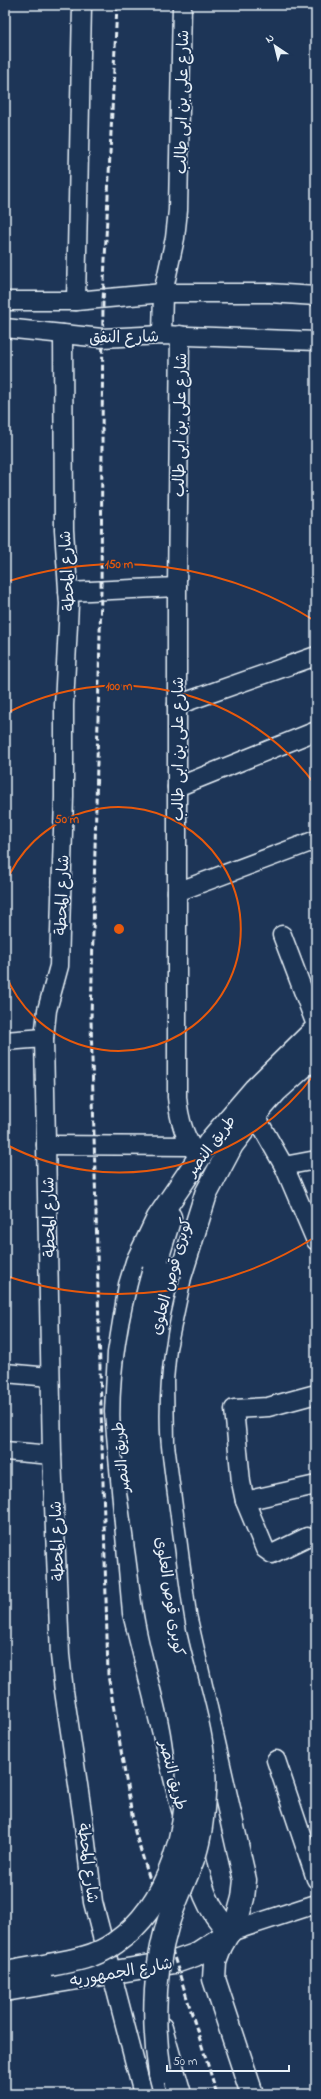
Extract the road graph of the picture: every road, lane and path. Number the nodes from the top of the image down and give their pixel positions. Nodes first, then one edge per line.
1 (82, 5) edge
2 (182, 5) edge
3 (163, 293) junction
4 (316, 296) edge
5 (5, 301) edge
6 (76, 301) junction
7 (5, 328) edge
8 (63, 334) junction
9 (171, 335) junction
10 (316, 341) edge
11 (177, 587) junction
12 (68, 592) junction
13 (316, 656) edge
14 (177, 705) junction
15 (316, 731) edge
16 (177, 787) junction
17 (316, 840) edge
18 (177, 892) junction
19 (282, 935) dead end
20 (316, 1025) edge
21 (316, 1029) edge
22 (44, 1038) junction
23 (5, 1041) edge
24 (316, 1056) edge
25 (255, 1116) junction
26 (46, 1145) junction
27 (194, 1152) junction
28 (316, 1160) edge
29 (284, 1166) junction
30 (178, 1189) junction
31 (316, 1241) edge
32 (161, 1271) junction
33 (5, 1373) edge
34 (50, 1377) junction
35 (316, 1394) edge
36 (5, 1451) edge
37 (52, 1455) junction
38 (316, 1485) edge
39 (245, 1500) junction
40 (307, 1537) dead end
41 (276, 1760) dead end
42 (184, 1815) junction
43 (316, 1879) edge
44 (316, 1904) edge
45 (230, 1932) junction
46 (104, 1944) junction
47 (5, 1963) edge
48 (143, 1967) junction
49 (5, 1973) edge
50 (111, 1973) junction
51 (5, 1990) edge
52 (143, 2094) edge
53 (166, 2094) edge
54 (180, 2094) edge
55 (252, 2094) edge

1 - 6 street
2 - 3 street, شارع على بن ابى طالب
3 - 4 street
3 - 6 street
3 - 9 street, شارع على بن ابى طالب
5 - 6 street
7 - 8 street, شارع النفق
8 - 9 street, شارع النفق
8 - 12 street, شارع المحطة
9 - 10 street, شارع النفق
9 - 11 street, شارع على بن ابى طالب
11 - 12 street
11 - 14 street, شارع على بن ابى طالب
12 - 22 street, شارع المحطة
13 - 14 street
14 - 16 street, شارع على بن ابى طالب
15 - 16 street
16 - 18 street, شارع على بن ابى طالب
17 - 18 street
18 - 27 street, شارع على بن ابى طالب
19 - 20 street
21 - 27 street, طريق النصر
22 - 23 street
22 - 26 street, شارع المحطة
24 - 25 street, طريق النصر
25 - 29 street
25 - 32 street, كوبرى قوص العلوى
25 - 45 street, طريق النصر
26 - 27 street
26 - 34 street, شارع المحطة
27 - 30 street, طريق النصر
28 - 29 street
29 - 31 street
30 - 32 street, كوبرى قوص العلوى
30 - 42 street, طريق النصر
32 - 42 street, كوبرى قوص العلوى, bridge
32 - 53 street, كوبرى قوص العلوى, bridge
33 - 34 street
34 - 37 street, شارع المحطة
35 - 39 street
36 - 37 street
37 - 46 street, شارع المحطة
38 - 39 street
39 - 40 street
41 - 43 street
42 - 45 street, طريق النصر
42 - 49 street, كوبرى قوص العلوى, bridge
44 - 45 street
45 - 48 street, شارع الجمهوريه
45 - 55 street, طريق النصر
46 - 47 street
46 - 50 street, شارع المحطة
48 - 50 street, شارع الجمهوريه
48 - 54 street
50 - 51 street, شارع الجمهوريه
50 - 52 street, شارع المحطة

